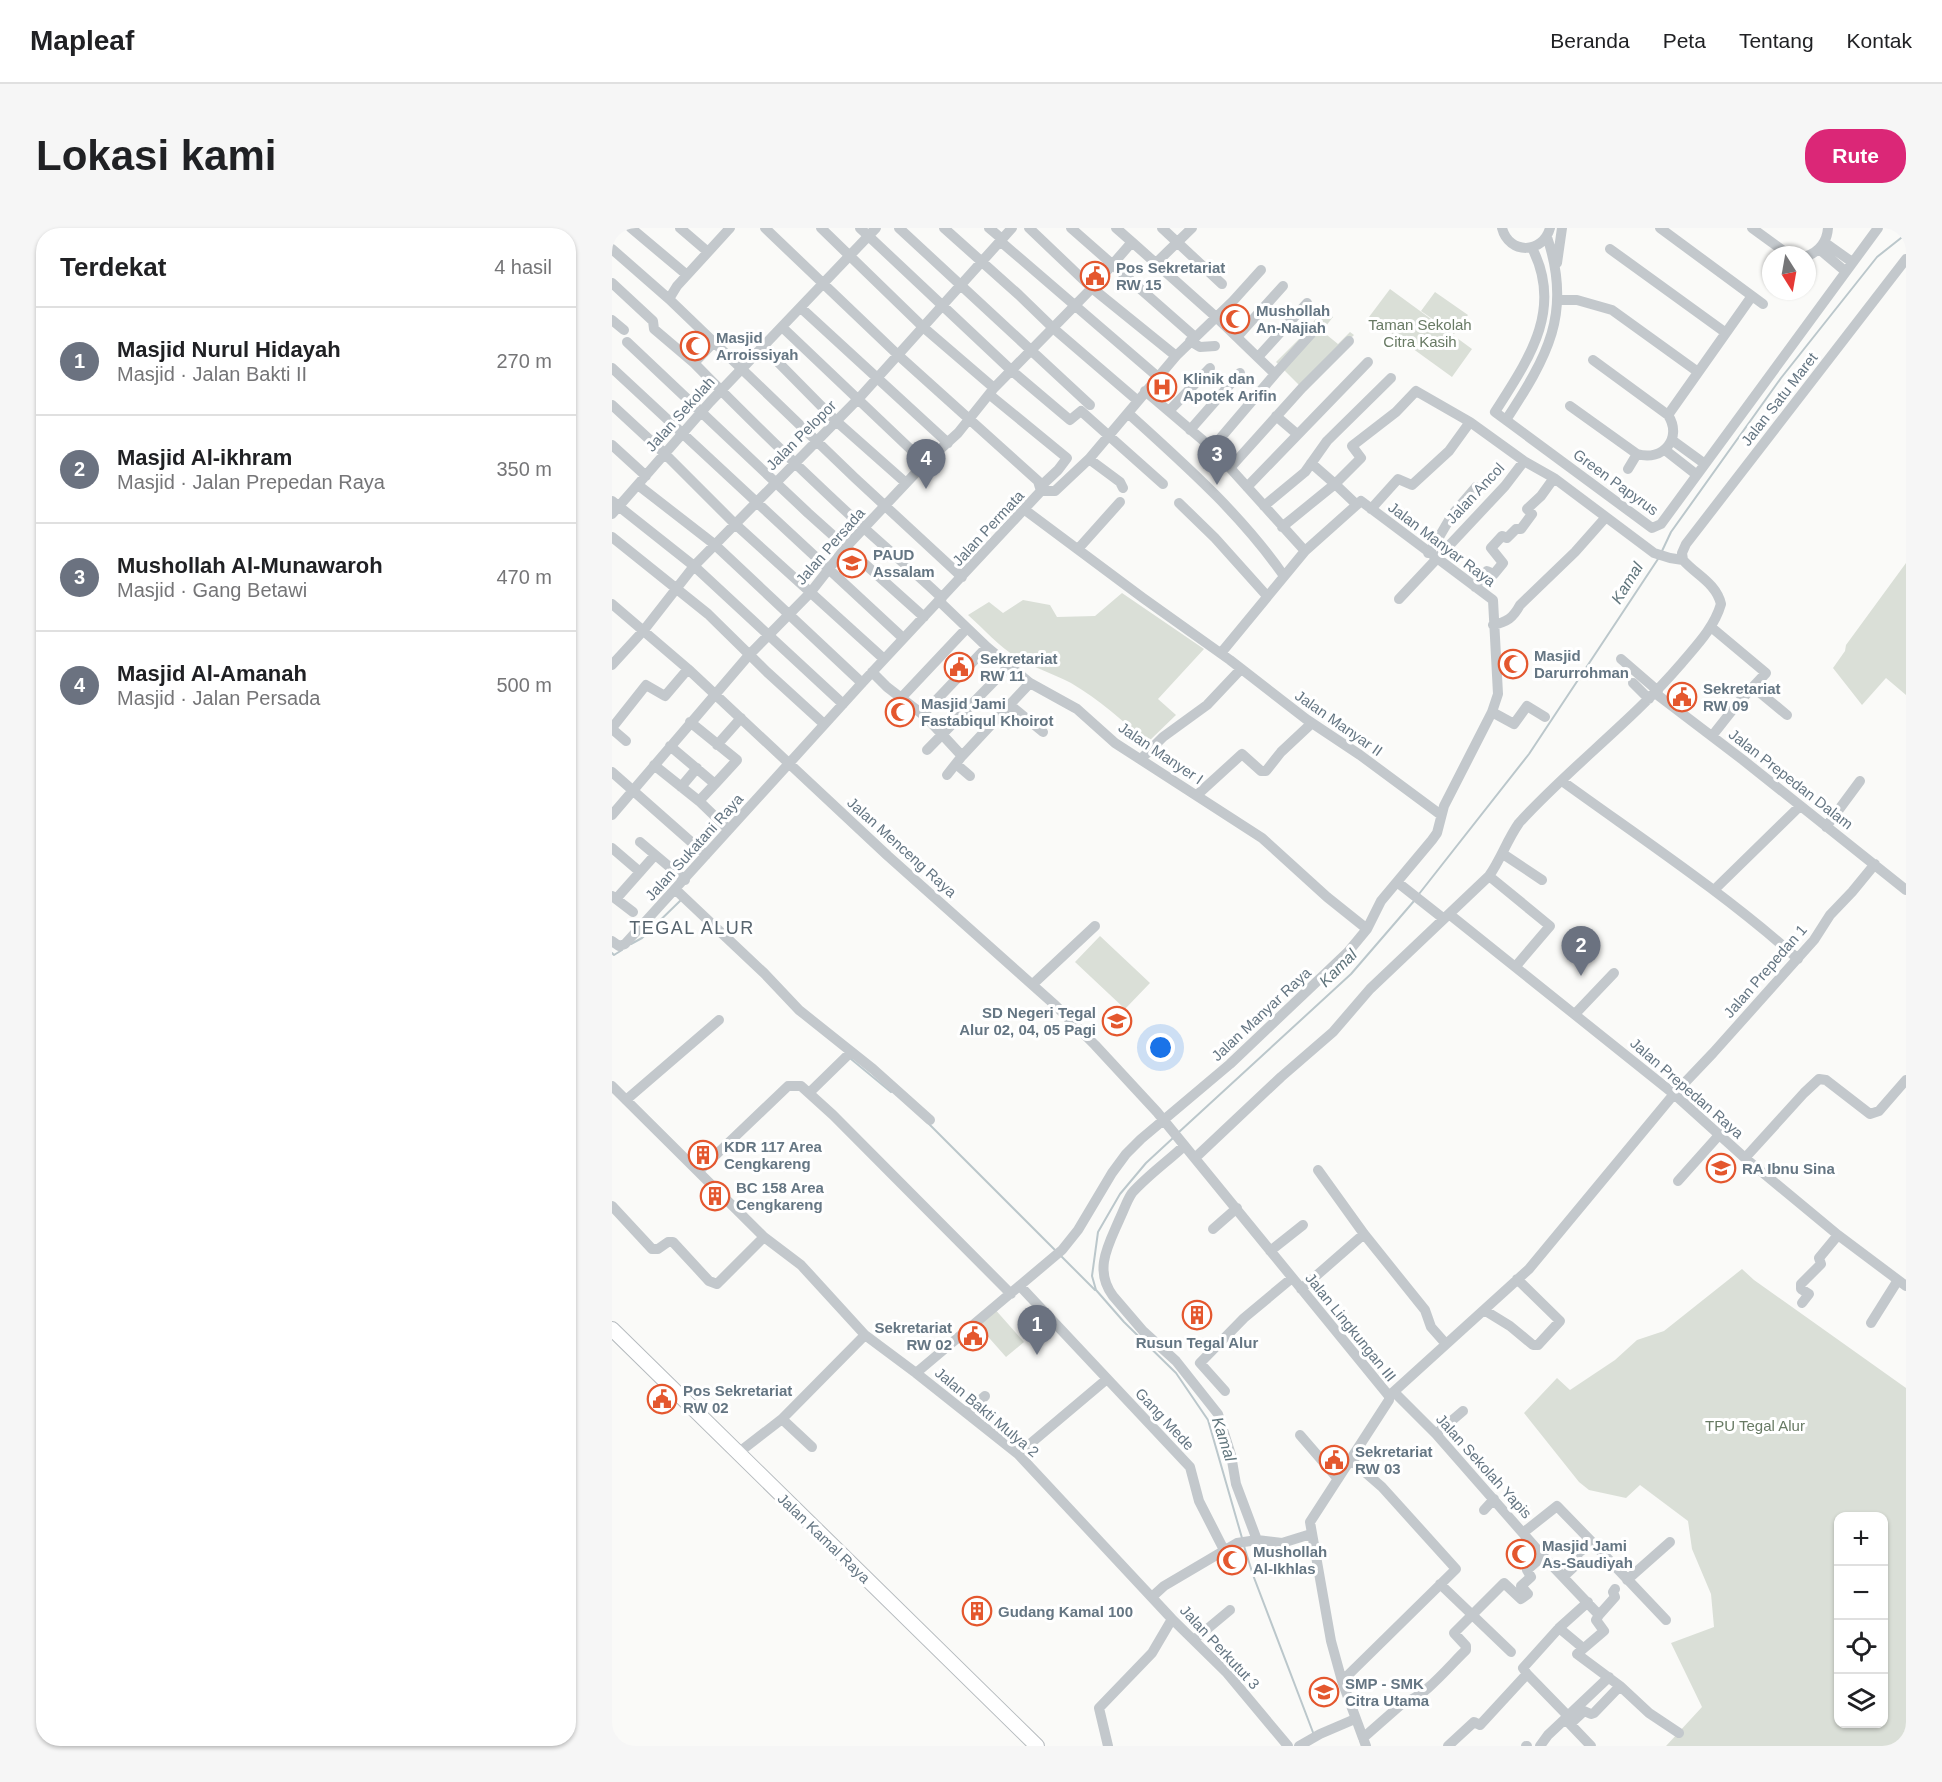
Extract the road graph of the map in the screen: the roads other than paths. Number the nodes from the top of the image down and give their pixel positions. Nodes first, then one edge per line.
1 (631, 228) edge
2 (680, 228) edge
3 (730, 228) edge
4 (765, 228) edge
5 (821, 228) edge
6 (899, 228) edge
7 (944, 228) edge
8 (989, 228) edge
9 (1012, 228) edge
10 (1029, 228) edge
11 (1071, 228) edge
12 (1116, 228) edge
13 (1162, 228) edge
14 (1191, 228) edge
15 (1502, 228) edge
16 (1562, 228) edge
17 (1660, 228) edge
18 (1752, 228) edge
19 (1828, 228) edge
20 (1878, 228) edge
21 (868, 231) edge
22 (1548, 232) edge
23 (1001, 240) junction
24 (1132, 242) junction
25 (1177, 242) junction
26 (1776, 246) edge
27 (1822, 246) junction
28 (1532, 248) junction
29 (612, 249) edge
30 (1610, 249) dead end
31 (1816, 250) edge
32 (708, 252) junction
33 (850, 256) junction
34 (1906, 259) edge
35 (981, 261) junction
36 (1156, 263) junction
37 (1112, 265) junction
38 (1848, 267) junction
39 (1261, 270) dead end
40 (1557, 270) junction
41 (687, 275) junction
42 (612, 283) edge
43 (823, 284) junction
44 (1222, 284) dead end
45 (960, 285) junction
46 (1283, 286) dead end
47 (1092, 288) junction
48 (1752, 296) junction
49 (669, 299) junction
50 (1307, 303) dead end
51 (1558, 303) junction
52 (1763, 304) dead end
53 (942, 305) junction
54 (1074, 306) junction
55 (801, 308) junction
56 (1216, 317) junction
57 (612, 320) edge
58 (782, 327) junction
59 (923, 327) junction
60 (1053, 328) junction
61 (624, 330) dead end
62 (1726, 333) junction
63 (1311, 334) dead end
64 (1237, 337) junction
65 (1193, 339) junction
66 (715, 341) junction
67 (627, 342) dead end
68 (1349, 342) dead end
69 (1215, 346) dead end
70 (763, 347) junction
71 (1031, 351) junction
72 (898, 355) junction
73 (1176, 356) junction
74 (1258, 357) junction
75 (1593, 360) dead end
76 (1368, 362) dead end
77 (694, 363) junction
78 (612, 368) edge
79 (1210, 368) dead end
80 (741, 369) junction
81 (1012, 371) junction
82 (1698, 372) junction
83 (1240, 373) dead end
84 (1275, 374) junction
85 (877, 377) junction
86 (1158, 377) junction
87 (1390, 378) dead end
88 (720, 391) junction
89 (1145, 391) junction
90 (992, 392) junction
91 (856, 400) junction
92 (1138, 401) junction
93 (612, 405) edge
94 (1090, 405) dead end
95 (1570, 406) dead end
96 (1169, 411) junction
97 (702, 412) junction
98 (1129, 414) junction
99 (1668, 415) junction
100 (1276, 416) junction
101 (970, 420) junction
102 (1506, 420) junction
103 (836, 421) junction
104 (1470, 422) junction
105 (1345, 423) junction
106 (1190, 430) junction
107 (683, 434) junction
108 (1297, 434) junction
109 (1109, 436) junction
110 (816, 440) junction
111 (1360, 440) junction
112 (1672, 440) junction
113 (948, 443) junction
114 (612, 445) edge
115 (1212, 448) junction
116 (1665, 450) junction
117 (664, 453) junction
118 (1637, 454) junction
119 (1067, 458) junction
120 (1524, 461) junction
121 (795, 462) junction
122 (1086, 462) junction
123 (1311, 463) junction
124 (925, 464) junction
125 (1705, 464) junction
126 (1230, 468) junction
127 (1628, 469) dead end
128 (1697, 475) junction
129 (1554, 478) junction
130 (642, 480) junction
131 (776, 482) junction
132 (906, 483) junction
133 (1163, 484) dead end
134 (1335, 484) junction
135 (1247, 487) junction
136 (1476, 487) dead end
137 (1123, 488) dead end
138 (1041, 489) junction
139 (756, 501) junction
140 (1120, 502) dead end
141 (1179, 503) dead end
142 (1356, 504) junction
143 (885, 505) junction
144 (1264, 506) junction
145 (614, 508) edge
146 (1371, 509) junction
147 (1025, 510) junction
148 (1606, 517) junction
149 (735, 523) junction
150 (1282, 527) junction
151 (864, 528) junction
152 (612, 537) edge
153 (714, 544) junction
154 (846, 547) junction
155 (1078, 549) junction
156 (1305, 551) junction
157 (1432, 555) junction
158 (1683, 560) junction
159 (694, 566) junction
160 (828, 569) junction
161 (1284, 576) junction
162 (962, 577) junction
163 (1475, 587) junction
164 (676, 589) junction
165 (810, 593) junction
166 (1268, 596) junction
167 (941, 599) junction
168 (1399, 599) dead end
169 (612, 604) edge
170 (789, 616) junction
171 (924, 617) junction
172 (1493, 625) junction
173 (1711, 627) junction
174 (967, 628) junction
175 (644, 630) junction
176 (769, 635) junction
177 (903, 638) junction
178 (987, 647) junction
179 (1221, 653) junction
180 (749, 655) junction
181 (884, 659) junction
182 (1622, 659) dead end
183 (612, 665) edge
184 (1009, 666) junction
185 (688, 669) junction
186 (1241, 669) junction
187 (872, 672) junction
188 (862, 683) junction
189 (1030, 683) junction
190 (1633, 683) dead end
191 (1753, 687) junction
192 (1654, 694) junction
193 (711, 697) junction
194 (902, 697) junction
195 (843, 704) junction
196 (1010, 705) junction
197 (1492, 712) junction
198 (923, 714) junction
199 (1787, 715) dead end
200 (1545, 717) dead end
201 (741, 718) junction
202 (690, 722) junction
203 (1312, 723) junction
204 (824, 724) junction
205 (612, 728) edge
206 (1043, 732) dead end
207 (943, 734) junction
208 (1712, 736) junction
209 (626, 741) dead end
210 (717, 745) junction
211 (670, 746) junction
212 (927, 750) dead end
213 (1142, 759) junction
214 (959, 760) junction
215 (789, 764) junction
216 (654, 765) junction
217 (697, 768) junction
218 (612, 772) edge
219 (947, 776) dead end
220 (970, 776) dead end
221 (1562, 781) junction
222 (1860, 781) dead end
223 (716, 784) junction
224 (681, 787) junction
225 (632, 791) junction
226 (1197, 795) junction
227 (699, 801) junction
228 (1800, 806) junction
229 (1441, 815) junction
230 (616, 817) edge
231 (1826, 827) junction
232 (728, 829) junction
233 (640, 842) dead end
234 (612, 849) edge
235 (1503, 854) junction
236 (655, 855) junction
237 (706, 855) junction
238 (1875, 864) junction
239 (640, 872) junction
240 (1489, 876) junction
241 (685, 880) junction
242 (1542, 880) dead end
243 (1397, 882) junction
244 (676, 890) junction
245 (1714, 890) junction
246 (1906, 890) edge
247 (614, 897) edge
248 (633, 912) dead end
249 (1446, 916) junction
250 (1095, 926) dead end
251 (1367, 929) junction
252 (615, 944) edge
253 (1798, 958) junction
254 (1516, 966) junction
255 (1614, 973) dead end
256 (1033, 984) junction
257 (1575, 1014) junction
258 (719, 1020) dead end
259 (849, 1054) junction
260 (1906, 1080) edge
261 (612, 1086) edge
262 (809, 1093) junction
263 (1674, 1094) junction
264 (626, 1100) junction
265 (930, 1120) dead end
266 (1167, 1124) junction
267 (1720, 1134) junction
268 (1183, 1144) junction
269 (1195, 1158) junction
270 (1745, 1158) junction
271 (1318, 1170) dead end
272 (699, 1171) junction
273 (1678, 1181) dead end
274 (612, 1206) edge
275 (1237, 1208) junction
276 (1303, 1225) dead end
277 (1213, 1229) dead end
278 (1364, 1234) junction
279 (1838, 1235) junction
280 (764, 1238) junction
281 (1270, 1251) junction
282 (1292, 1278) junction
283 (1518, 1279) junction
284 (1902, 1283) edge
285 (1020, 1286) junction
286 (1301, 1289) junction
287 (1011, 1294) junction
288 (1802, 1303) dead end
289 (1484, 1310) junction
290 (1871, 1323) dead end
291 (612, 1329) edge
292 (865, 1335) junction
293 (1446, 1344) junction
294 (916, 1373) junction
295 (1107, 1379) junction
296 (1225, 1390) dead end
297 (1391, 1394) junction
298 (985, 1396) dead end
299 (1463, 1411) dead end
300 (968, 1413) junction
301 (782, 1419) junction
302 (1436, 1434) junction
303 (1300, 1435) dead end
304 (812, 1447) dead end
305 (738, 1454) junction
306 (1018, 1454) junction
307 (1351, 1460) junction
308 (1338, 1479) junction
309 (1494, 1499) junction
310 (1484, 1510) dead end
311 (1524, 1532) junction
312 (1311, 1534) junction
313 (1255, 1540) junction
314 (1592, 1542) junction
315 (1670, 1542) dead end
316 (1224, 1550) junction
317 (1543, 1556) junction
318 (1563, 1577) junction
319 (1627, 1580) junction
320 (1440, 1584) junction
321 (1615, 1589) dead end
322 (1153, 1596) junction
323 (1588, 1602) junction
324 (1230, 1610) dead end
325 (1471, 1615) junction
326 (1599, 1615) junction
327 (1172, 1618) junction
328 (1666, 1620) dead end
329 (1559, 1628) junction
330 (1194, 1640) junction
331 (1583, 1648) junction
332 (1511, 1652) dead end
333 (1527, 1674) junction
334 (1609, 1677) junction
335 (1342, 1681) junction
336 (1620, 1686) junction
337 (1355, 1719) junction
338 (1568, 1720) junction
339 (1678, 1733) dead end
340 (1364, 1742) edge
341 (1303, 1743) edge
342 (1037, 1746) edge
343 (1108, 1746) edge
344 (1288, 1746) edge
345 (1448, 1746) edge
346 (1540, 1746) edge
347 (1591, 1746) edge

1 - 41 street
2 - 32 street
3 - 32 street
4 - 43 street
5 - 33 street
6 - 45 street
7 - 35 street
8 - 23 street
9 - 23 street, Jalan Pelopor
10 - 47 street
11 - 37 street
12 - 24 street
13 - 25 street
14 - 25 street
15 - 28 street
16 - 40 street
17 - 48 street
18 - 26 street
19 - 27 street
20 - 38 street, Green Papyrus
21 - 33 street, Jalan Sekolah
21 - 53 street
22 - 28 street
22 - 40 street
23 - 35 street, Jalan Pelopor
23 - 54 street
24 - 36 street
24 - 37 street, Jalan Persada
25 - 36 street
25 - 44 street
27 - 31 street
27 - 38 street
28 - 102 street, Green Papyrus
29 - 49 street
30 - 62 street
32 - 41 street
33 - 43 street, Jalan Sekolah
33 - 59 street
34 - 158 street, Jalan Satu Maret
35 - 45 street, Jalan Pelopor
35 - 60 street
36 - 56 street
37 - 47 street, Jalan Persada
37 - 65 street
38 - 125 street, Green Papyrus
39 - 56 street, Jalan Permata
40 - 51 street
41 - 49 street
42 - 77 street, Jalan Manyer I
43 - 55 street, Jalan Sekolah
43 - 72 street
45 - 53 street, Jalan Pelopor
45 - 71 street
46 - 64 street
47 - 54 street, Jalan Persada
47 - 73 street
48 - 52 street
48 - 62 street
49 - 66 street
50 - 74 street
51 - 82 street
51 - 102 street
53 - 59 street, Jalan Pelopor
53 - 81 street
54 - 60 street, Jalan Persada
54 - 86 street
55 - 58 street, Jalan Sekolah
55 - 85 street
56 - 64 street
56 - 65 street, Jalan Permata
57 - 61 street
58 - 70 street, Jalan Sekolah
58 - 91 street
59 - 72 street, Jalan Pelopor
59 - 90 street
60 - 71 street, Jalan Persada
60 - 92 street
62 - 82 street
63 - 84 street
64 - 74 street
65 - 69 street
65 - 73 street, Jalan Permata
66 - 77 street
66 - 80 street
67 - 97 street
68 - 100 street
70 - 80 street, Jalan Sekolah
70 - 103 street
71 - 81 street, Jalan Persada
71 - 94 street
72 - 85 street, Jalan Pelopor
72 - 101 street
73 - 86 street, Jalan Permata
74 - 84 street
75 - 99 street
76 - 108 street
77 - 88 street, Jalan Manyer I
78 - 107 street
79 - 96 street
80 - 88 street, Jalan Sekolah
80 - 110 street
81 - 90 street, Jalan Persada
81 - 109 street
82 - 99 street
83 - 106 street
84 - 115 street
85 - 91 street, Jalan Pelopor
85 - 113 street
86 - 89 street, Jalan Permata
87 - 105 street
88 - 97 street, Jalan Sekolah
88 - 121 street, Jalan Manyer I
89 - 92 street, Jalan Permata
89 - 96 street
90 - 101 street, Jalan Persada
90 - 119 street
91 - 103 street, Jalan Pelopor
91 - 124 street
92 - 98 street, Jalan Permata
93 - 117 street
95 - 118 street
96 - 106 street
97 - 107 street, Jalan Sekolah
97 - 131 street
98 - 109 street, Jalan Permata
98 - 161 street
99 - 112 street
100 - 108 street
100 - 126 street
101 - 113 street, Jalan Persada
101 - 138 street
102 - 128 street, Green Papyrus
103 - 110 street, Jalan Pelopor
103 - 132 street
104 - 111 street
104 - 120 street
104 - 146 street
105 - 111 street
105 - 123 street
106 - 115 street
107 - 117 street, Jalan Sekolah
107 - 139 street
108 - 135 street
109 - 122 street, Jalan Permata
109 - 133 street
110 - 121 street, Jalan Pelopor
110 - 143 street
111 - 134 street
112 - 116 street
112 - 125 street
113 - 124 street, Jalan Persada
114 - 130 street
115 - 126 street
116 - 118 street
116 - 128 street
117 - 130 street, Jalan Sekolah
117 - 149 street
118 - 127 street, Green Papyrus
119 - 122 street
119 - 138 street
120 - 129 street
120 - 157 street, Jalan Ancol
121 - 131 street, Jalan Pelopor
121 - 151 street, Jalan Manyer I
122 - 137 street
122 - 138 street, Jalan Permata
123 - 134 street
123 - 144 street
124 - 132 street, Jalan Persada
125 - 128 street, Green Papyrus
126 - 135 street
129 - 148 street
129 - 163 street
130 - 145 street, Jalan Sekolah
130 - 153 street
131 - 139 street, Jalan Pelopor
131 - 154 street
132 - 143 street, Jalan Persada
134 - 142 street
134 - 150 street
135 - 144 street
136 - 157 street
138 - 147 street, Jalan Permata
139 - 149 street, Jalan Pelopor
139 - 160 street
140 - 155 street
141 - 166 street
142 - 146 street, Jalan Manyar Raya
142 - 156 street
143 - 151 street, Jalan Persada
143 - 162 street
144 - 150 street
145 - 159 street
146 - 157 street, Jalan Manyar Raya
147 - 155 street
147 - 162 street, Jalan Permata
148 - 158 street
148 - 172 street
149 - 153 street, Jalan Pelopor
149 - 165 street
150 - 156 street
151 - 154 street, Jalan Persada
151 - 167 street, Jalan Manyer I
152 - 164 street
153 - 159 street, Jalan Pelopor
153 - 170 street
154 - 160 street, Jalan Persada
154 - 171 street
155 - 179 street
156 - 161 street
157 - 163 street, Jalan Manyar Raya
157 - 168 street, Jalan Ancol
158 - 173 street
159 - 164 street, Jalan Pelopor
159 - 176 street
160 - 165 street, Jalan Persada
160 - 177 street
161 - 166 street
162 - 167 street, Jalan Permata
163 - 172 street, Jalan Manyar Raya
164 - 175 street, Jalan Pelopor
164 - 180 street
165 - 170 street, Jalan Persada
165 - 181 street
166 - 179 street
167 - 171 street, Jalan Permata
167 - 174 street, Jalan Manyer I
169 - 175 street, Jalan Menceng Raya
170 - 176 street, Jalan Persada
170 - 188 street
171 - 177 street, Jalan Permata
172 - 197 street, Jalan Manyar Raya
173 - 191 street
173 - 192 street
174 - 178 street, Jalan Manyer I
174 - 194 street
175 - 183 street, Jalan Pelopor
175 - 185 street, Jalan Menceng Raya
176 - 180 street, Jalan Persada
176 - 195 street
177 - 181 street, Jalan Permata
178 - 184 street, Jalan Manyer I
178 - 198 street
179 - 186 street, Jalan Manyar II
180 - 193 street, Jalan Persada
180 - 204 street
181 - 187 street, Jalan Permata
182 - 192 street
184 - 189 street, Jalan Manyer I
184 - 207 street
185 - 193 street, Jalan Menceng Raya
185 - 205 street
186 - 203 street, Jalan Manyar II
186 - 213 street
187 - 188 street, Jalan Permata
187 - 194 street
188 - 195 street, Jalan Permata
189 - 196 street
189 - 213 street, Jalan Manyer I
190 - 192 street
191 - 199 street
191 - 208 street
192 - 208 street, Jalan Prepedan Dalam
192 - 221 street
193 - 201 street, Jalan Menceng Raya
193 - 202 street, Jalan Persada
194 - 198 street
195 - 204 street, Jalan Permata
196 - 206 street
196 - 214 street
197 - 200 street
197 - 229 street, Jalan Manyar Raya
198 - 207 street
201 - 210 street
201 - 215 street, Jalan Menceng Raya
202 - 210 street
202 - 211 street, Jalan Persada
203 - 226 street
203 - 229 street, Jalan Manyar II
204 - 215 street, Jalan Permata
205 - 209 street
207 - 212 street
207 - 214 street
208 - 228 street, Jalan Prepedan Dalam
210 - 223 street
211 - 216 street, Jalan Persada
211 - 217 street
213 - 226 street, Jalan Manyer I
214 - 219 street
214 - 220 street
215 - 232 street, Jalan Sukatani Raya
215 - 256 street, Jalan Menceng Raya
216 - 224 street
216 - 225 street, Jalan Persada
217 - 223 street
217 - 224 street
218 - 225 street
221 - 235 street
221 - 245 street
222 - 231 street
223 - 227 street
224 - 227 street
225 - 230 street, Jalan Persada
225 - 237 street
226 - 251 street, Jalan Manyer I
227 - 232 street
228 - 231 street, Jalan Prepedan Dalam
228 - 245 street
229 - 243 street, Jalan Manyar Raya
231 - 238 street, Jalan Prepedan Dalam
232 - 237 street, Jalan Sukatani Raya
233 - 236 street
234 - 239 street
235 - 240 street
235 - 242 street
236 - 239 street
236 - 241 street
237 - 241 street, Jalan Sukatani Raya
238 - 246 street, Jalan Prepedan Dalam
238 - 253 street, Jalan Prepedan 1
239 - 247 street
240 - 249 street
240 - 254 street
241 - 244 street, Jalan Sukatani Raya
243 - 249 street, Jalan Prepedan Raya
243 - 251 street, Jalan Manyar Raya
244 - 252 street, Jalan Sukatani Raya
244 - 259 street
245 - 253 street
247 - 248 street
249 - 254 street, Jalan Prepedan Raya
249 - 269 street
250 - 256 street
251 - 266 street, Jalan Manyar Raya
253 - 263 street, Jalan Prepedan 1
254 - 257 street, Jalan Prepedan Raya
255 - 257 street
256 - 266 street, Jalan Menceng Raya
257 - 263 street, Jalan Prepedan Raya
258 - 264 street
259 - 262 street
259 - 265 street
260 - 270 street
261 - 264 street, Jalan Bakti Mulya 2
262 - 272 street
262 - 287 street
263 - 267 street, Jalan Prepedan Raya
263 - 283 street, Jalan Prepedan 1
264 - 272 street, Jalan Bakti Mulya 2
266 - 268 street, Jalan Lingkungan III
266 - 285 street, Jalan Manyar Raya
267 - 270 street, Jalan Prepedan Raya
267 - 273 street
268 - 269 street, Jalan Lingkungan III
268 - 313 street
269 - 275 street, Jalan Lingkungan III
270 - 279 street, Jalan Prepedan Raya
271 - 278 street
272 - 280 street, Jalan Bakti Mulya 2
274 - 280 street
275 - 277 street
275 - 281 street, Jalan Lingkungan III
276 - 281 street
278 - 286 street
278 - 293 street
279 - 284 street, Jalan Prepedan Raya
279 - 288 street
280 - 292 street, Jalan Bakti Mulya 2
281 - 282 street, Jalan Lingkungan III
282 - 286 street, Jalan Lingkungan III
282 - 296 street
283 - 289 street
283 - 289 street
284 - 290 street
285 - 287 street, Jalan Manyar Raya
285 - 295 street, Gang Mede
286 - 297 street, Jalan Lingkungan III
287 - 294 street, Jalan Manyar Raya
289 - 293 street
291 - 305 main road, Jalan Kamal Raya
292 - 294 street, Jalan Bakti Mulya 2
292 - 301 street
293 - 297 street
294 - 300 street, Jalan Bakti Mulya 2
295 - 306 street
295 - 316 street, Gang Mede
297 - 302 street, Jalan Sekolah Yapis
297 - 307 street, Jalan Lingkungan III
298 - 300 street
299 - 302 street
300 - 306 street, Jalan Bakti Mulya 2
301 - 304 street
301 - 305 street
302 - 309 street, Jalan Sekolah Yapis
303 - 308 street
305 - 342 main road, Jalan Kamal Raya
306 - 322 street, Jalan Bakti Mulya 2
307 - 308 street, Jalan Lingkungan III
307 - 320 street
308 - 312 street, Jalan Lingkungan III
309 - 310 street
309 - 311 street, Jalan Sekolah Yapis
311 - 314 street
311 - 317 street, Jalan Sekolah Yapis
312 - 313 street
312 - 335 street, Jalan Lingkungan III
313 - 316 street
314 - 318 street
314 - 319 street
315 - 319 street
316 - 322 street
317 - 318 street, Jalan Sekolah Yapis
317 - 325 street
318 - 323 street, Jalan Sekolah Yapis
319 - 328 street
320 - 325 street
320 - 335 street
321 - 326 street
322 - 327 street, Jalan Perkutut 3
323 - 326 street, Jalan Sekolah Yapis
323 - 329 street
324 - 330 street
325 - 332 street
325 - 340 street
326 - 331 street
327 - 330 street, Jalan Perkutut 3
327 - 343 street
329 - 331 street
329 - 333 street
330 - 344 street, Jalan Perkutut 3
331 - 334 street
333 - 338 street
333 - 345 street
334 - 336 street
334 - 338 street
335 - 337 street, Jalan Lingkungan III
336 - 338 street
336 - 339 street
337 - 340 street, Jalan Lingkungan III
337 - 341 street
338 - 346 street
338 - 347 street

